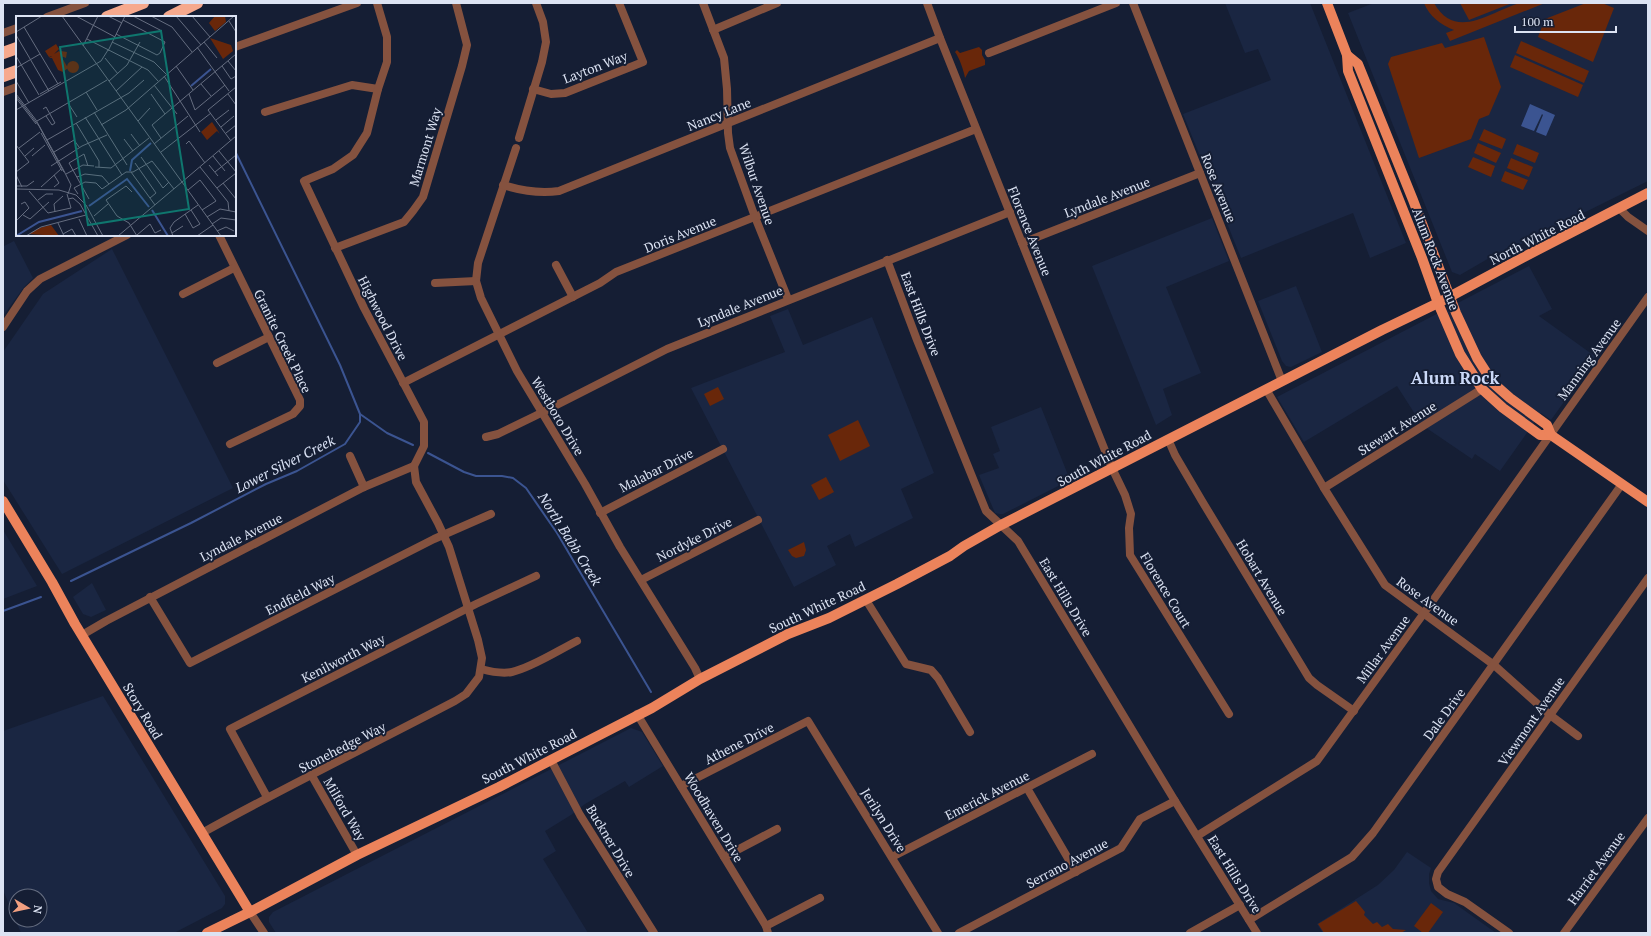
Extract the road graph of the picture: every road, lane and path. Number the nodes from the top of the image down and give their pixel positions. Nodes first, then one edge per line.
1 (85, 3) edge
2 (143, 3) edge
3 (197, 3) edge
4 (357, 3) edge
5 (377, 3) edge
6 (456, 3) edge
7 (536, 3) edge
8 (619, 3) edge
9 (703, 3) edge
10 (777, 3) edge
11 (927, 3) edge
12 (1116, 3) edge
13 (1133, 3) edge
14 (1327, 3) edge
15 (50, 16) edge
16 (110, 16) edge
17 (173, 16) edge
18 (16, 28) edge
19 (713, 30) junction
20 (3, 33) edge
21 (940, 38) junction
22 (236, 47) edge
23 (16, 48) edge
24 (3, 53) edge
25 (989, 53) dead end
26 (1347, 55) junction
27 (16, 71) edge
28 (3, 76) edge
29 (16, 87) edge
30 (533, 89) junction
31 (378, 90) junction
32 (3, 92) edge
33 (1360, 102) junction
34 (1376, 110) junction
35 (265, 112) dead end
36 (728, 124) junction
37 (976, 128) junction
38 (519, 138) dead end
39 (516, 148) dead end
40 (1200, 173) junction
41 (503, 185) junction
42 (1648, 193) edge
43 (1619, 208) junction
44 (1010, 212) junction
45 (755, 217) junction
46 (1648, 231) edge
47 (125, 236) edge
48 (218, 236) edge
49 (1022, 243) junction
50 (335, 248) junction
51 (887, 260) junction
52 (556, 265) dead end
53 (234, 268) junction
54 (476, 281) junction
55 (435, 284) dead end
56 (183, 294) dead end
57 (573, 297) junction
58 (1450, 297) junction
59 (1648, 297) edge
60 (788, 299) junction
61 (1438, 303) junction
62 (3, 327) edge
63 (498, 334) junction
64 (269, 337) junction
65 (218, 363) dead end
66 (1282, 381) junction
67 (403, 383) junction
68 (1493, 383) junction
69 (1482, 389) junction
70 (1266, 390) junction
71 (542, 412) junction
72 (1551, 435) junction
73 (486, 437) dead end
74 (1168, 439) junction
75 (230, 444) dead end
76 (723, 450) dead end
77 (350, 456) dead end
78 (414, 466) junction
79 (1112, 468) junction
80 (1622, 484) junction
81 (364, 487) junction
82 (1324, 488) junction
83 (3, 501) edge
84 (1648, 502) edge
85 (491, 514) dead end
86 (600, 514) junction
87 (758, 520) dead end
88 (1001, 526) junction
89 (443, 534) junction
90 (536, 576) dead end
91 (1648, 578) edge
92 (641, 580) junction
93 (150, 597) junction
94 (866, 600) junction
95 (468, 608) junction
96 (1424, 613) junction
97 (82, 635) junction
98 (577, 641) dead end
99 (1494, 665) junction
100 (481, 669) junction
101 (700, 679) junction
102 (1354, 711) junction
103 (638, 714) junction
104 (1229, 714) dead end
105 (1550, 715) junction
106 (808, 721) joint
107 (970, 732) dead end
108 (1578, 736) dead end
109 (1092, 754) dead end
110 (551, 760) junction
111 (312, 776) junction
112 (682, 786) junction
113 (1027, 788) junction
114 (267, 797) junction
115 (1175, 801) junction
116 (1648, 818) edge
117 (776, 829) dead end
118 (202, 833) junction
119 (1197, 836) junction
120 (357, 855) junction
121 (724, 857) junction
122 (892, 857) junction
123 (1076, 872) junction
124 (820, 898) dead end
125 (1240, 905) junction
126 (250, 912) junction
127 (1249, 920) junction
128 (767, 930) edge
129 (207, 933) edge
130 (264, 933) edge
131 (654, 933) edge
132 (938, 933) edge
133 (959, 933) edge
134 (1190, 933) edge
135 (1257, 933) edge
136 (1509, 933) edge
137 (1564, 933) edge

1 - 15 street
2 - 16 highway
3 - 17 highway
4 - 22 street
5 - 31 street, Highwood Drive
6 - 50 street, Marmont Way
7 - 30 street
8 - 30 street, Layton Way
9 - 19 street, Wilbur Avenue
10 - 19 street
11 - 21 street, Florence Avenue
12 - 25 street
13 - 40 street, Rose Avenue
14 - 26 main road, Alum Rock Avenue
18 - 20 street
19 - 36 street, Wilbur Avenue
21 - 36 street, Nancy Lane
21 - 37 street, Florence Avenue
23 - 24 highway
26 - 33 main road, Alum Rock Avenue
26 - 34 main road, Alum Rock Avenue
27 - 28 highway
29 - 32 street
30 - 38 street
31 - 35 street
31 - 50 street, Highwood Drive
33 - 34 main road
33 - 61 main road, Alum Rock Avenue
34 - 58 main road, Alum Rock Avenue
36 - 41 street, Nancy Lane
36 - 45 street, Wilbur Avenue
37 - 44 street, Florence Avenue
37 - 45 street, Doris Avenue
39 - 41 street, Westboro Drive
40 - 49 street, Lyndale Avenue
40 - 66 street, Rose Avenue
41 - 54 street, Westboro Drive
42 - 43 main road, North White Road
43 - 46 street
43 - 58 main road, North White Road
44 - 49 street, Florence Avenue
44 - 51 street, Lyndale Avenue
45 - 57 street, Doris Avenue
45 - 60 street, Wilbur Avenue
47 - 62 street
48 - 53 street, Granite Creek Place
49 - 79 street, Florence Avenue
50 - 67 street, Highwood Drive
51 - 60 street, Lyndale Avenue
51 - 88 street, East Hills Drive
52 - 57 street
53 - 56 street
53 - 64 street, Granite Creek Place
54 - 55 street
54 - 63 street, Westboro Drive
57 - 63 street, Doris Avenue
58 - 61 main road, North White Road
58 - 68 main road, Alum Rock Avenue
59 - 72 street, Manning Avenue
60 - 71 street, Lyndale Avenue
61 - 66 main road, South White Road
61 - 69 main road, Alum Rock Avenue
63 - 67 street, Doris Avenue
63 - 71 street, Westboro Drive
64 - 65 street
64 - 75 street, Granite Creek Place
66 - 70 main road, South White Road
67 - 78 street, Highwood Drive
68 - 69 main road
68 - 72 main road, Alum Rock Avenue
69 - 72 main road, Alum Rock Avenue
69 - 82 street, Stewart Avenue
70 - 74 main road, South White Road
70 - 82 street, Rose Avenue
71 - 73 street, Lyndale Avenue
71 - 86 street, Westboro Drive
72 - 80 main road, Alum Rock Avenue
72 - 96 street, Millar Avenue
74 - 79 main road, South White Road
74 - 102 street, Hobart Avenue
76 - 86 street, Malabar Drive
77 - 81 street
78 - 81 street, Lyndale Avenue
78 - 89 street
79 - 88 main road, South White Road
79 - 104 street, Florence Court
80 - 84 main road, Alum Rock Avenue
80 - 99 street, Dale Drive
81 - 93 street, Lyndale Avenue
82 - 96 street, Rose Avenue
83 - 97 main road, Story Road
85 - 89 street, Endfield Way
86 - 92 street, Westboro Drive
87 - 92 street, Nordyke Drive
88 - 94 main road, South White Road
88 - 115 street, East Hills Drive
89 - 93 street, Endfield Way
89 - 95 street
90 - 95 street, Kenilworth Way
91 - 105 street, Viewmont Avenue
92 - 101 street, Westboro Drive
93 - 97 street, Lyndale Avenue
94 - 101 main road, South White Road
94 - 107 street
95 - 100 street
95 - 114 street, Kenilworth Way
96 - 99 street, Rose Avenue
96 - 102 street, Millar Avenue
97 - 118 main road, Story Road
98 - 100 street
99 - 105 street, Rose Avenue
99 - 127 street, Dale Drive
100 - 111 street, Stonehedge Way
101 - 103 main road, South White Road
102 - 119 street, Millar Avenue
103 - 110 main road, South White Road
103 - 112 street, Woodhaven Drive
105 - 108 street, Rose Avenue
105 - 136 street, Viewmont Avenue
106 - 112 street, Athene Drive
106 - 122 street, Jerilyn Drive
109 - 113 street, Emerick Avenue
110 - 120 main road, South White Road
110 - 131 street, Buckner Drive
111 - 114 street, Stonehedge Way
111 - 120 street, Milford Way
112 - 121 street, Woodhaven Drive
113 - 122 street, Emerick Avenue
113 - 123 street
114 - 118 street, Stonehedge Way
115 - 119 street, East Hills Drive
115 - 123 street, Serrano Avenue
116 - 137 street, Harriet Avenue
117 - 121 street
118 - 126 main road, Story Road
119 - 125 street, East Hills Drive
120 - 126 main road, South White Road
121 - 128 street, Woodhaven Drive
122 - 132 street, Jerilyn Drive
123 - 133 street, Serrano Avenue
124 - 128 street
125 - 127 street, East Hills Drive
125 - 134 street
126 - 129 main road, South White Road
126 - 130 street, Story Road
127 - 135 street, East Hills Drive

